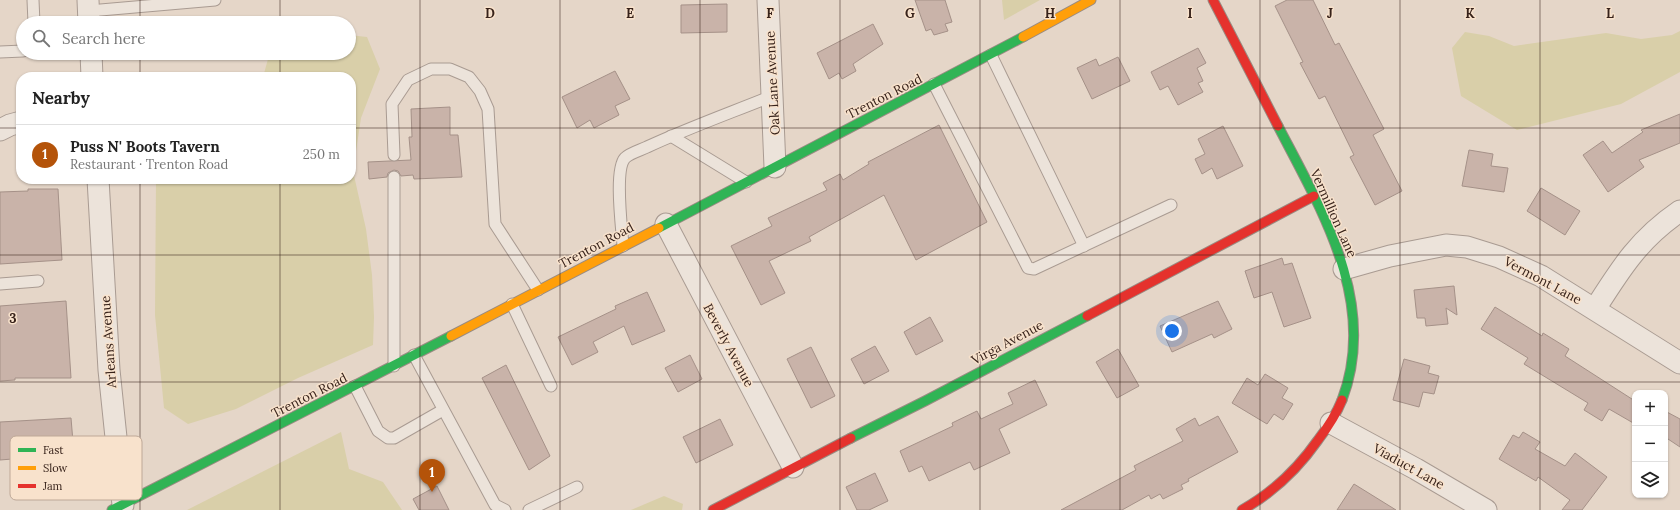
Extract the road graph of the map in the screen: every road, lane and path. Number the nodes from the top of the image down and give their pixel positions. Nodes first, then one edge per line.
1 (32, 0) edge
2 (215, 0) edge
3 (768, 0) edge
4 (1091, 0) edge
5 (1213, 0) edge
6 (127, 4) edge
7 (89, 11) edge
8 (33, 16) edge
9 (16, 51) edge
10 (0, 52) edge
11 (991, 55) junction
12 (91, 60) edge
13 (92, 72) edge
14 (934, 84) junction
15 (772, 96) junction
16 (16, 123) edge
17 (0, 130) edge
18 (671, 136) junction
19 (394, 155) dead end
20 (775, 167) junction
21 (394, 177) dead end
22 (746, 182) junction
23 (98, 184) edge
24 (1314, 196) junction
25 (1171, 205) dead end
26 (1680, 211) edge
27 (666, 224) junction
28 (623, 246) junction
29 (1084, 246) junction
30 (1344, 268) junction
31 (38, 281) dead end
32 (0, 284) edge
33 (538, 290) junction
34 (512, 304) junction
35 (1595, 309) junction
36 (414, 355) junction
37 (1680, 363) edge
38 (394, 366) junction
39 (355, 386) junction
40 (550, 386) dead end
41 (443, 410) junction
42 (1331, 423) junction
43 (113, 436) edge
44 (792, 467) junction
45 (577, 487) dead end
46 (142, 494) edge
47 (131, 500) edge
48 (117, 507) edge
49 (505, 510) edge
50 (529, 510) edge
51 (713, 510) edge
52 (1242, 510) edge
53 (1486, 510) edge

1 - 8 lane
2 - 6 lane
3 - 15 street, Oak Lane Avenue
4 - 11 street, Trenton Road
5 - 24 street, Vermillion Lane
6 - 7 lane
9 - 10 lane
11 - 14 street, Trenton Road
11 - 29 lane
12 - 13 street
14 - 20 street, Trenton Road
14 - 29 lane
15 - 18 lane
15 - 20 street, Oak Lane Avenue
16 - 17 street
18 - 22 lane
18 - 28 lane
19 - 33 lane
20 - 22 street, Trenton Road
21 - 38 lane
22 - 27 street, Trenton Road
23 - 43 street, Arleans Avenue
24 - 30 street, Vermillion Lane
24 - 44 street, Virga Avenue
25 - 29 lane
26 - 35 street
27 - 28 street, Trenton Road
27 - 44 street, Beverly Avenue
28 - 33 street, Trenton Road
30 - 35 street, Vermont Lane
30 - 42 street, Vermillion Lane
31 - 32 lane
33 - 34 street, Trenton Road
34 - 36 street, Trenton Road
34 - 40 lane
35 - 37 street, Vermont Lane
36 - 38 street, Trenton Road
36 - 41 lane
38 - 39 street, Trenton Road
39 - 41 lane
39 - 46 street, Trenton Road
41 - 49 lane
42 - 52 street, Vermillion Lane
42 - 53 street, Viaduct Lane
44 - 51 street, Virga Avenue
45 - 50 lane
47 - 48 street, Trenton Road

